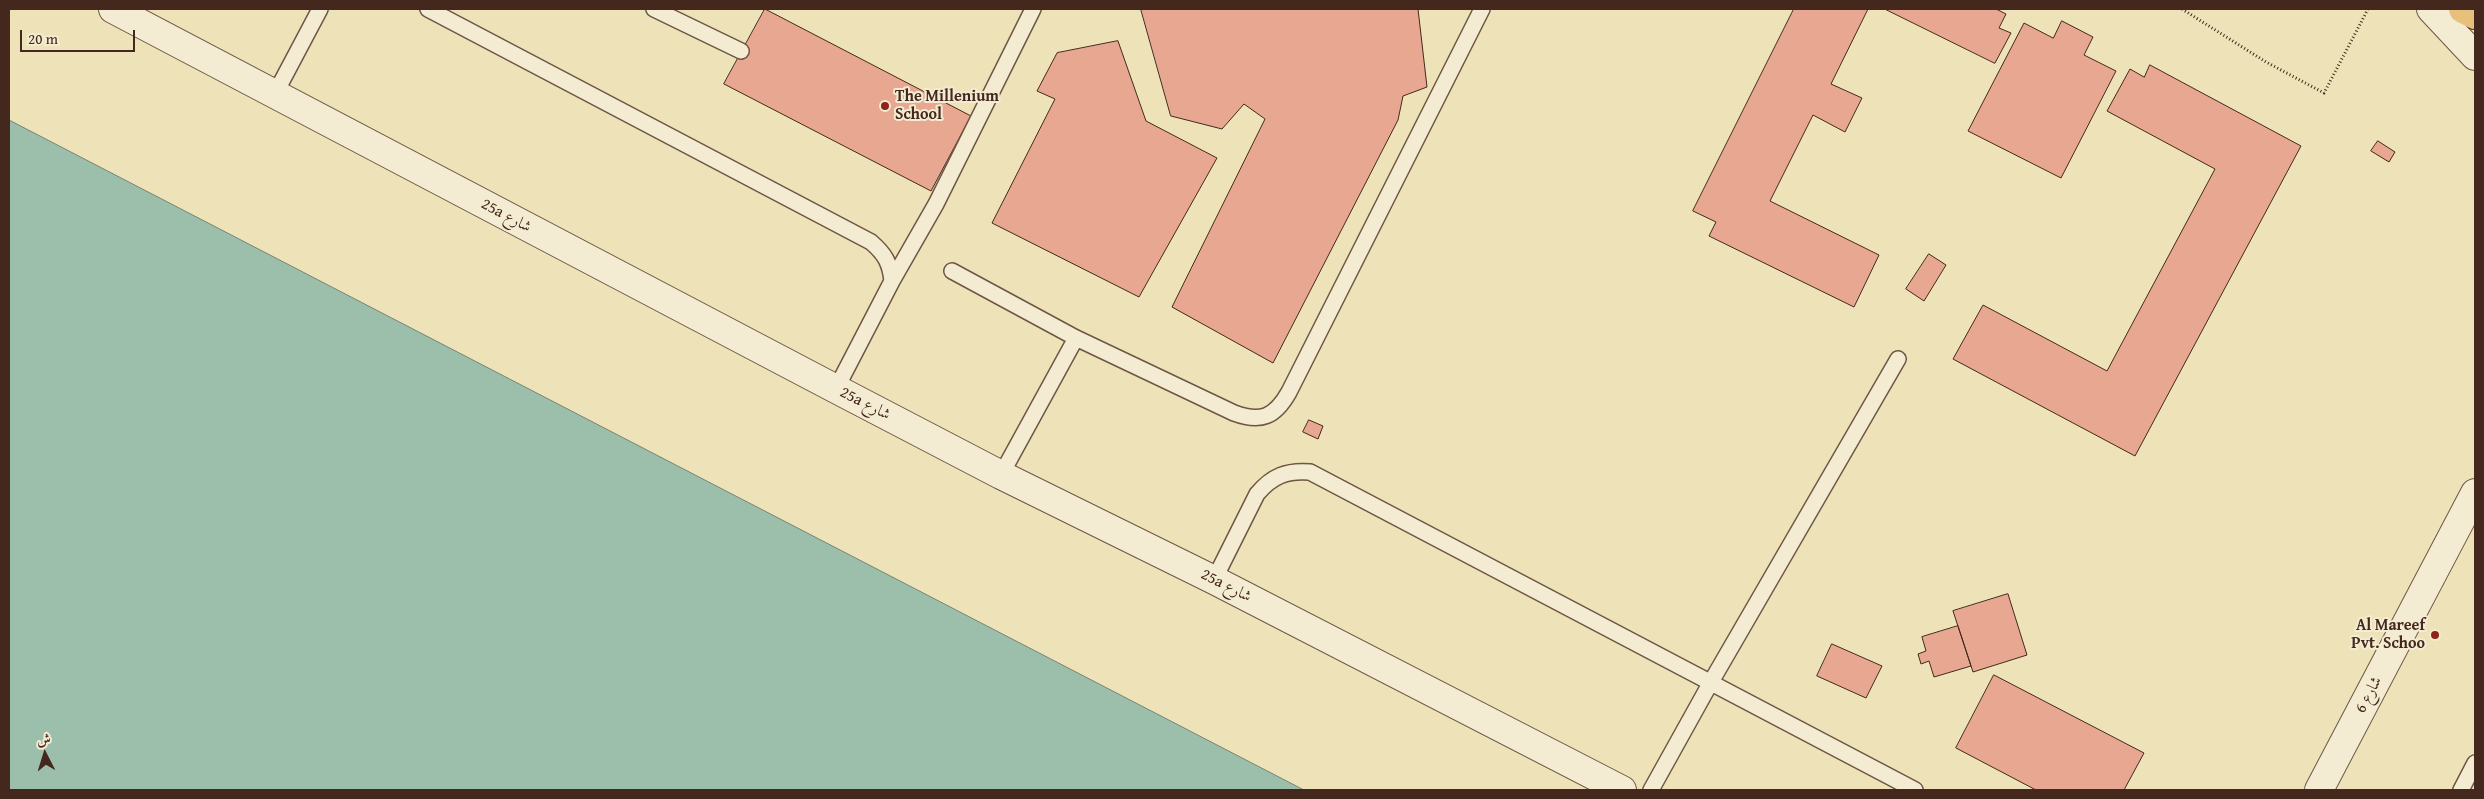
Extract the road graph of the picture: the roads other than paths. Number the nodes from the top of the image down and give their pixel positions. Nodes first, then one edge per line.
1 (113, 9) edge
2 (320, 9) edge
3 (428, 9) edge
4 (654, 9) edge
5 (1033, 9) edge
6 (1482, 9) edge
7 (2431, 9) edge
8 (2463, 9) edge
9 (2475, 15) edge
10 (741, 51) dead end
11 (2475, 56) edge
12 (275, 94) junction
13 (952, 271) dead end
14 (892, 281) junction
15 (1076, 338) junction
16 (1898, 359) dead end
17 (836, 389) junction
18 (1001, 474) junction
19 (2475, 494) edge
20 (1214, 580) junction
21 (1711, 682) junction
22 (2475, 763) edge
23 (1622, 790) edge
24 (1651, 790) edge
25 (1915, 790) edge
26 (2319, 790) edge
27 (2461, 790) edge

1 - 12 street, 25a شارع
2 - 12 lane
3 - 14 lane
4 - 10 lane
5 - 14 lane
6 - 15 lane
7 - 11 street
8 - 9 main road
12 - 17 street, 25a شارع
13 - 15 lane
14 - 17 lane
15 - 18 lane
16 - 21 lane
17 - 18 street, 25a شارع
18 - 20 street, 25a شارع
19 - 26 street, شارع 6
20 - 21 lane
20 - 23 street, 25a شارع
21 - 24 lane
21 - 25 lane
22 - 27 lane

